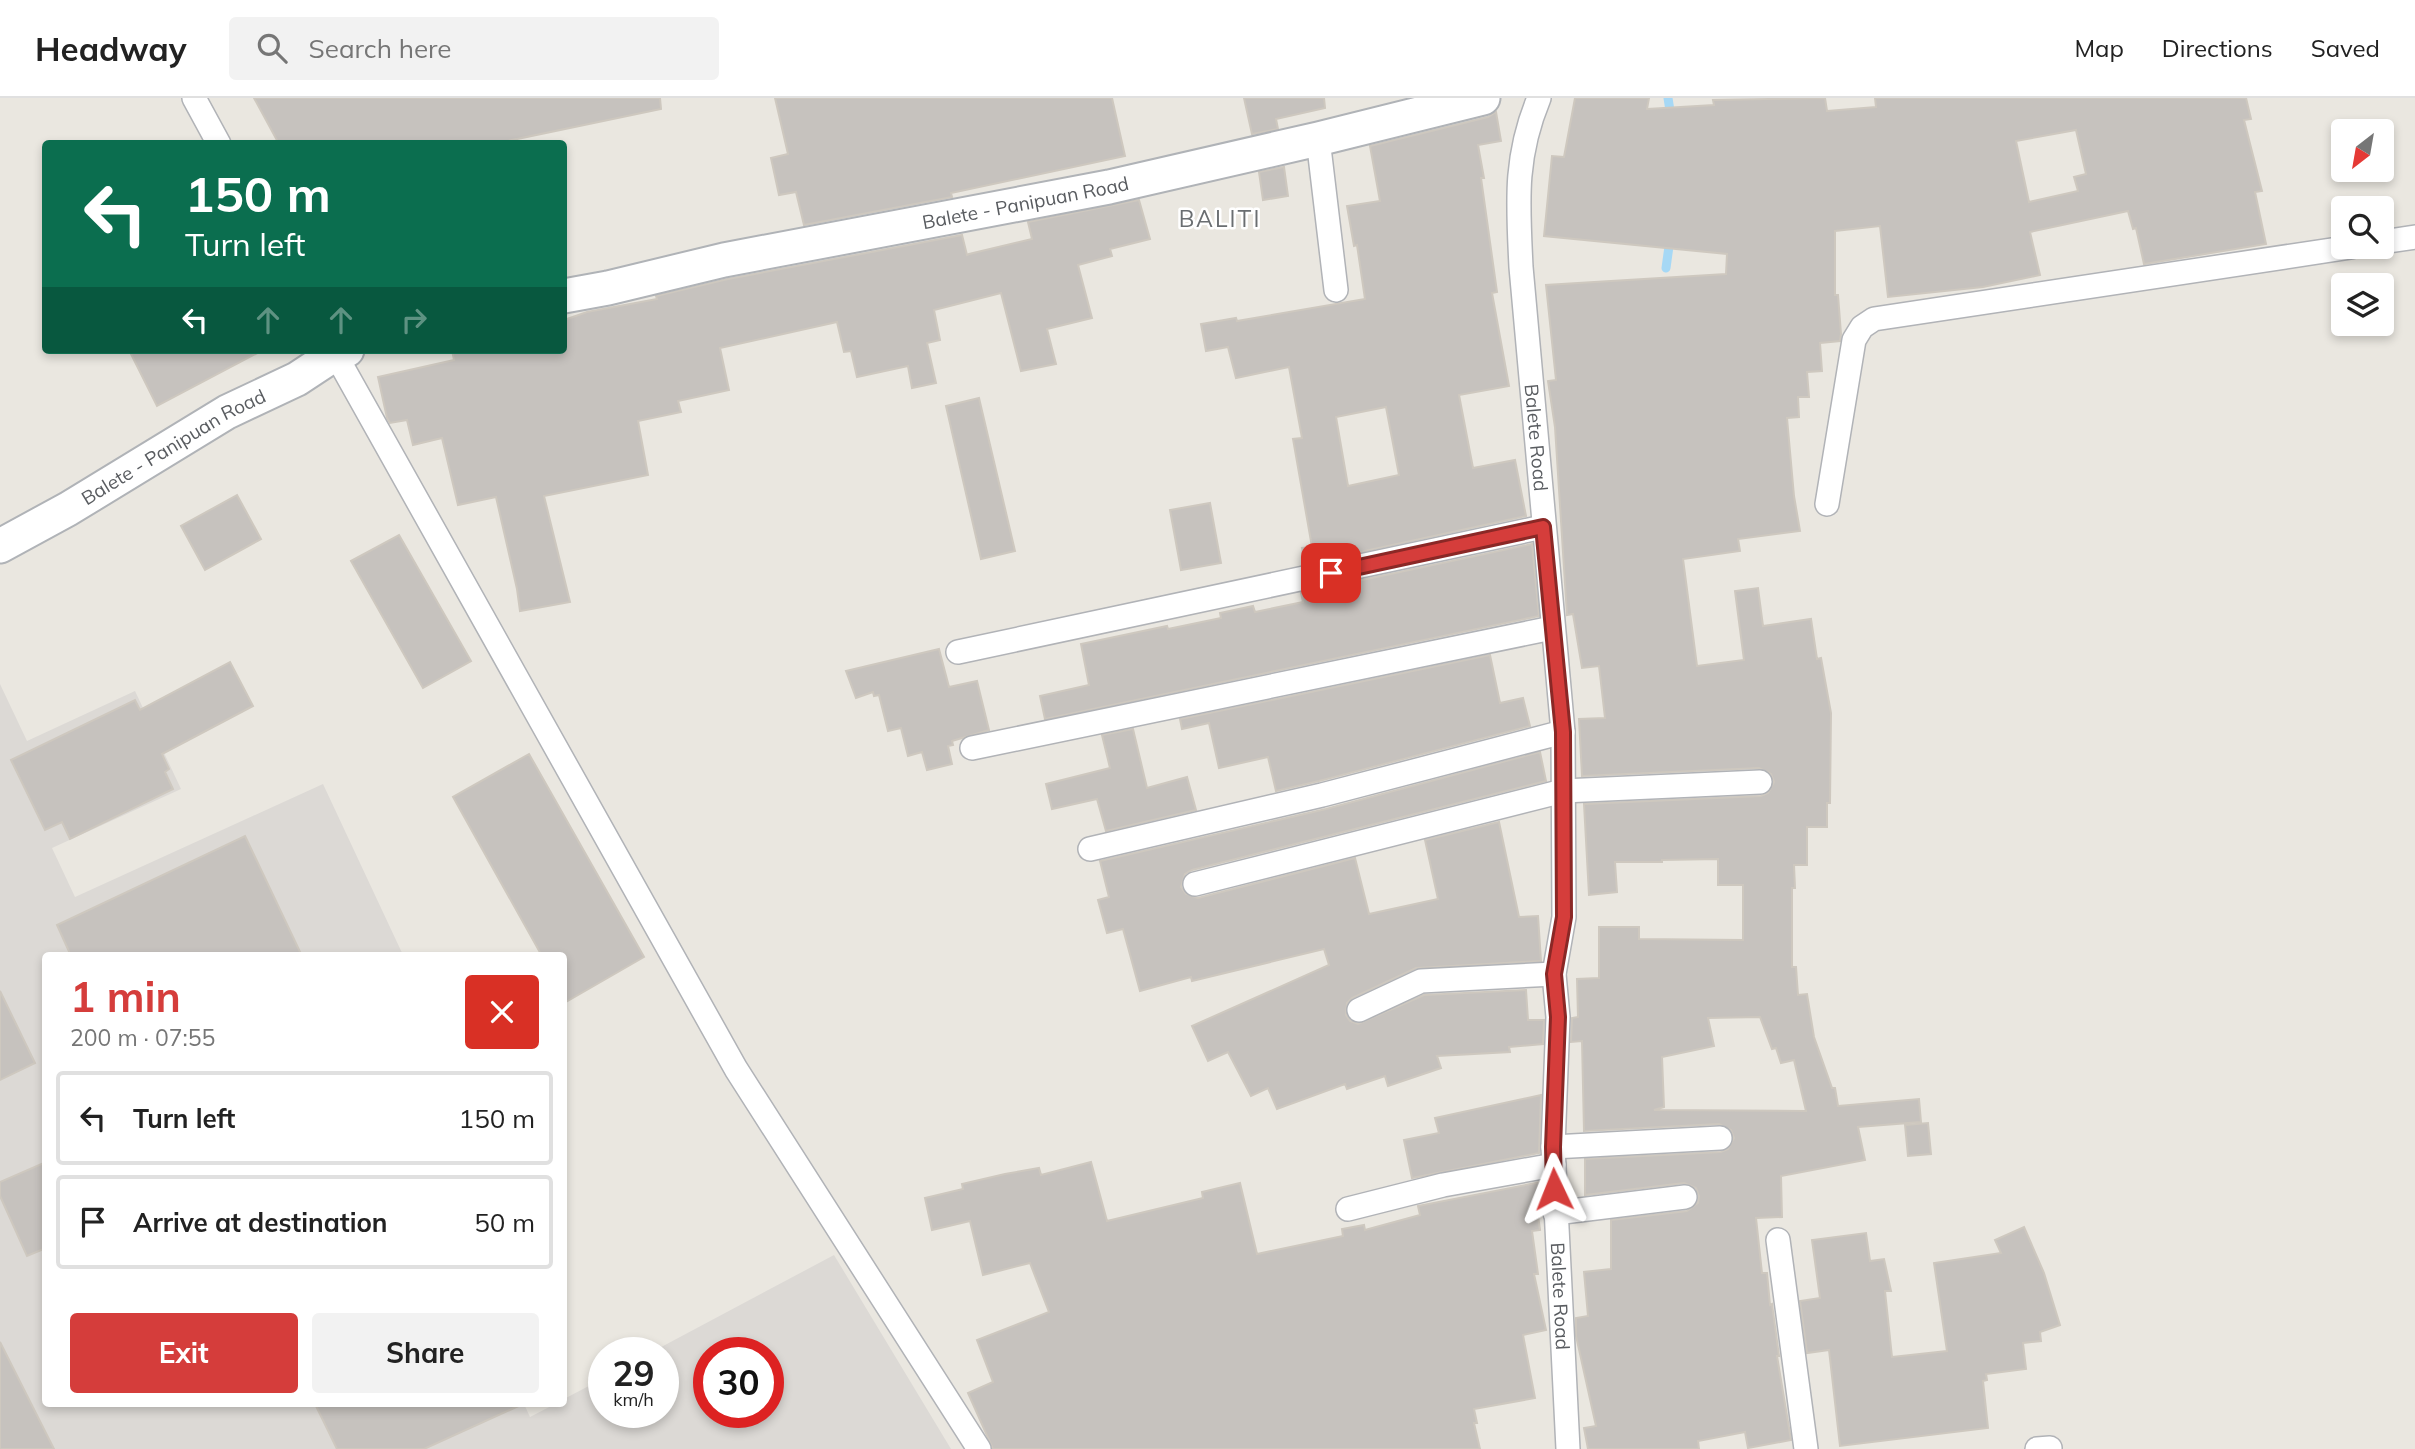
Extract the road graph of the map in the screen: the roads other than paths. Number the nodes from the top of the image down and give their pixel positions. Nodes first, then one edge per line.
1 (194, 98) edge
2 (1483, 98) edge
3 (1539, 98) edge
4 (1318, 139) junction
5 (217, 140) edge
6 (2415, 237) edge
7 (2394, 240) edge
8 (2331, 250) edge
9 (1336, 290) dead end
10 (567, 295) edge
11 (334, 354) edge
12 (341, 354) edge
13 (1827, 504) dead end
14 (1543, 527) junction
15 (0, 546) edge
16 (1552, 628) junction
17 (957, 652) dead end
18 (1563, 732) junction
19 (972, 748) dead end
20 (1760, 782) dead end
21 (1563, 791) junction
22 (1090, 849) dead end
23 (1195, 884) dead end
24 (1554, 974) junction
25 (1359, 1010) dead end
26 (1720, 1138) dead end
27 (1553, 1156) junction
28 (1685, 1197) dead end
29 (1348, 1209) dead end
30 (1555, 1213) junction
31 (1778, 1240) dead end
32 (979, 1449) edge
33 (1568, 1449) edge
34 (1805, 1449) edge

1 - 5 street
2 - 4 main road, Balete - Panipuan Road
3 - 14 street, Balete Road
4 - 9 street
4 - 10 main road, Balete - Panipuan Road
6 - 7 street
8 - 13 street
11 - 15 main road, Balete - Panipuan Road
12 - 32 street
14 - 16 street, Balete Road
14 - 17 street
16 - 18 street, Balete Road
16 - 19 street
18 - 21 street, Balete Road
18 - 22 street
20 - 21 street
21 - 23 street
21 - 24 street, Balete Road
24 - 25 street
24 - 27 street, Balete Road
26 - 27 street
27 - 29 street
27 - 30 street, Balete Road
28 - 30 street
30 - 33 street, Balete Road
31 - 34 street

